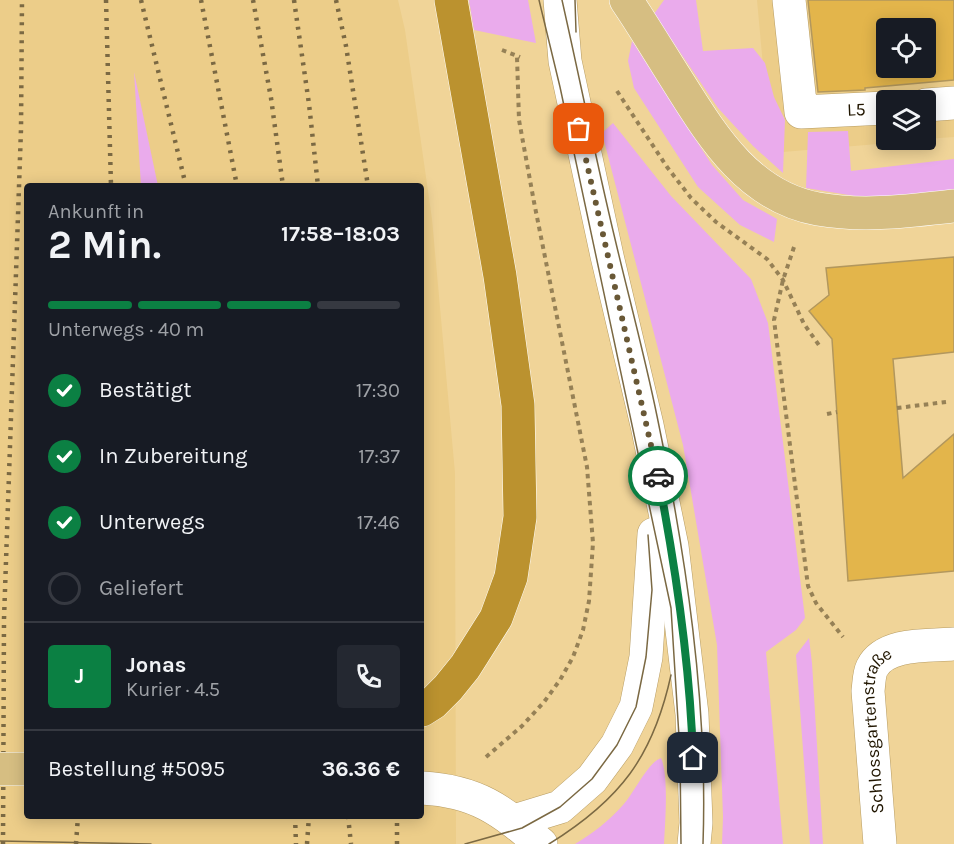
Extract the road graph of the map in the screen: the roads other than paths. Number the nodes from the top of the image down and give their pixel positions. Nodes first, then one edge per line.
1 (451, 0) edge
2 (560, 0) edge
3 (626, 0) edge
4 (789, 0) edge
5 (954, 103) edge
6 (936, 104) edge
7 (876, 109) edge
8 (954, 206) edge
9 (657, 472) junction
10 (954, 644) edge
11 (424, 709) edge
12 (0, 769) edge
13 (24, 769) edge
14 (424, 788) edge
15 (514, 821) junction
16 (541, 844) edge
17 (694, 844) edge
18 (880, 844) edge

1 - 11 highway
2 - 9 street
3 - 8 main road
4 - 7 street, L5
5 - 6 street
9 - 15 street
9 - 17 street
10 - 18 street, Schlossgartenstraße
12 - 13 main road, bridge
14 - 15 street
15 - 16 street

